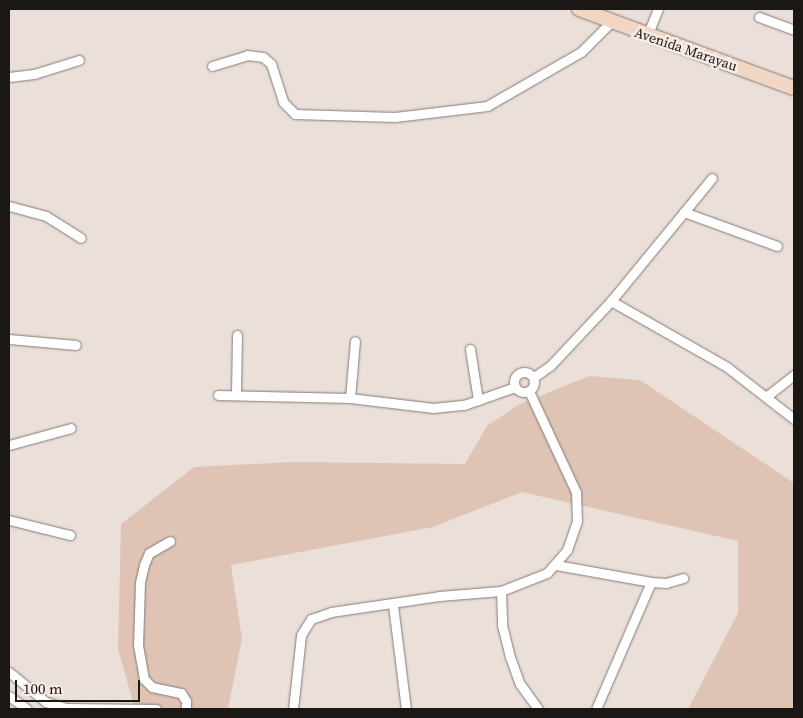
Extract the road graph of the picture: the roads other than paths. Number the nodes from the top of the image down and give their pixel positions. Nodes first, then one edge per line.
1 (579, 9) edge
2 (658, 9) edge
3 (759, 18) dead end
4 (611, 22) junction
5 (794, 30) edge
6 (648, 36) junction
7 (79, 60) dead end
8 (212, 66) dead end
9 (9, 77) edge
10 (794, 88) edge
11 (712, 178) dead end
12 (9, 206) edge
13 (684, 212) junction
14 (81, 238) dead end
15 (777, 246) dead end
16 (611, 301) junction
17 (237, 335) dead end
18 (9, 339) edge
19 (354, 341) dead end
20 (76, 346) dead end
21 (470, 348) dead end
22 (794, 375) edge
23 (534, 377) junction
24 (515, 387) junction
25 (529, 392) junction
26 (236, 393) junction
27 (218, 395) dead end
28 (767, 396) junction
29 (350, 398) junction
30 (478, 400) junction
31 (794, 419) edge
32 (71, 428) dead end
33 (9, 445) edge
34 (9, 520) edge
35 (70, 535) dead end
36 (170, 541) dead end
37 (556, 564) junction
38 (683, 578) dead end
39 (651, 582) junction
40 (501, 591) junction
41 (393, 605) junction
42 (9, 672) edge
43 (9, 696) edge
44 (27, 709) edge
45 (156, 709) edge
46 (186, 709) edge
47 (294, 709) edge
48 (406, 709) edge
49 (538, 709) edge
50 (596, 709) edge

1 - 4 street, Avenida Marayau
2 - 6 street
3 - 5 street
4 - 6 street, Avenida Marayau
4 - 8 street
6 - 10 street, Avenida Marayau
7 - 9 street
11 - 13 street
12 - 14 street
13 - 15 street
13 - 16 street
16 - 23 street
16 - 28 street
17 - 26 street
18 - 20 street
19 - 29 street
21 - 30 street
22 - 28 street
23 - 24 street
23 - 25 street
24 - 25 street
24 - 30 street
25 - 37 street
26 - 27 street
26 - 29 street
28 - 31 street
29 - 30 street
32 - 33 street
34 - 35 street
36 - 46 street
37 - 39 street
37 - 40 street
38 - 39 street
39 - 50 street
40 - 41 street
40 - 49 street
41 - 47 street
41 - 48 street
42 - 45 street
43 - 44 street

